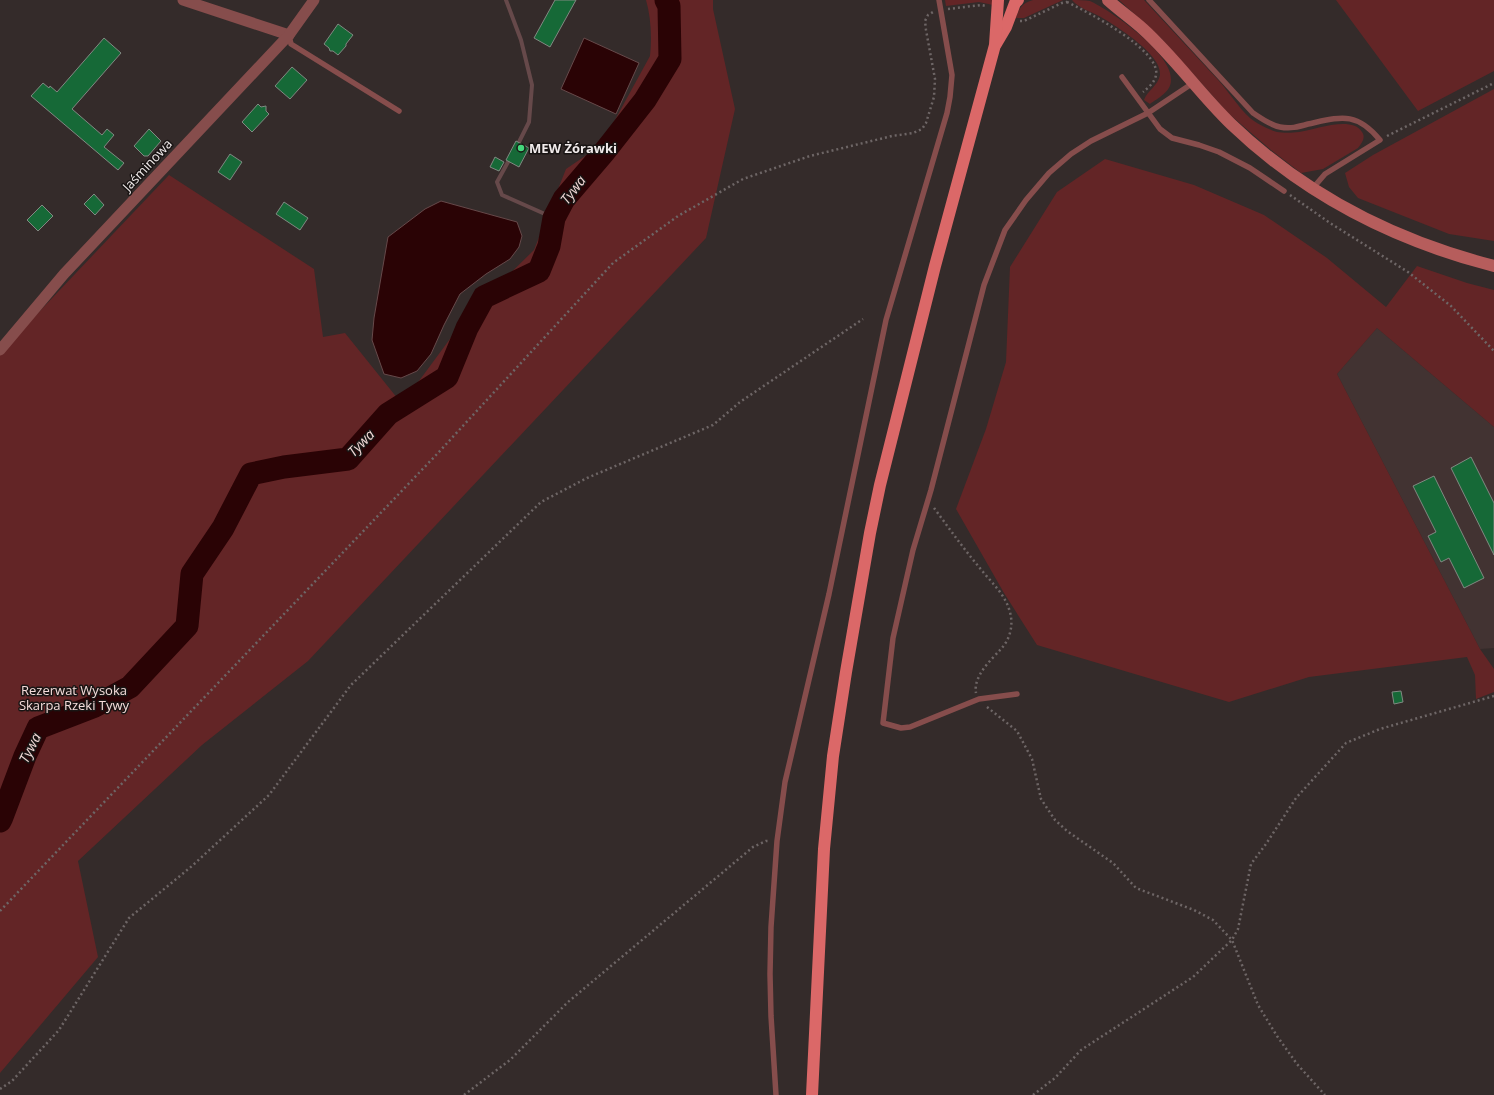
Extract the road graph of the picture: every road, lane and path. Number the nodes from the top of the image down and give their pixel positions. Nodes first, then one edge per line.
1 (183, 0) edge
2 (314, 0) edge
3 (939, 0) edge
4 (1018, 0) edge
5 (1149, 0) edge
6 (1067, 1) edge
7 (1108, 1) edge
8 (998, 5) edge
9 (941, 10) junction
10 (1010, 18) junction
11 (289, 35) junction
12 (995, 45) junction
13 (1122, 77) dead end
14 (1494, 82) edge
15 (1193, 83) junction
16 (1138, 99) junction
17 (399, 111) dead end
18 (1148, 113) junction
19 (1380, 140) junction
20 (1313, 188) junction
21 (1284, 191) joint
22 (1494, 266) edge
23 (863, 319) dead end
24 (0, 350) edge
25 (1494, 351) edge
26 (928, 500) junction
27 (1017, 694) dead end
28 (1494, 696) edge
29 (979, 699) junction
30 (777, 841) junction
31 (0, 911) edge
32 (1232, 940) junction
33 (0, 1089) edge
34 (464, 1095) edge
35 (776, 1095) edge
36 (812, 1095) edge
37 (1032, 1095) edge
38 (1325, 1095) edge

1 - 11 street
2 - 11 street, Jaśminowa
3 - 9 lane
4 - 10 main road
5 - 19 lane
6 - 10 path
6 - 16 path
7 - 15 street
8 - 9 path
8 - 12 main road
9 - 30 lane
9 - 31 path
10 - 12 main road
11 - 17 lane
11 - 24 street, Jaśminowa
12 - 36 main road
13 - 16 lane
14 - 19 path
15 - 18 lane
15 - 20 street
16 - 18 lane
18 - 21 lane
18 - 26 lane
19 - 20 lane
20 - 22 street
21 - 25 path
23 - 33 path
26 - 29 path
26 - 29 lane
27 - 29 lane
28 - 32 path
29 - 32 path
30 - 34 path
30 - 35 lane
32 - 37 path
32 - 38 path

